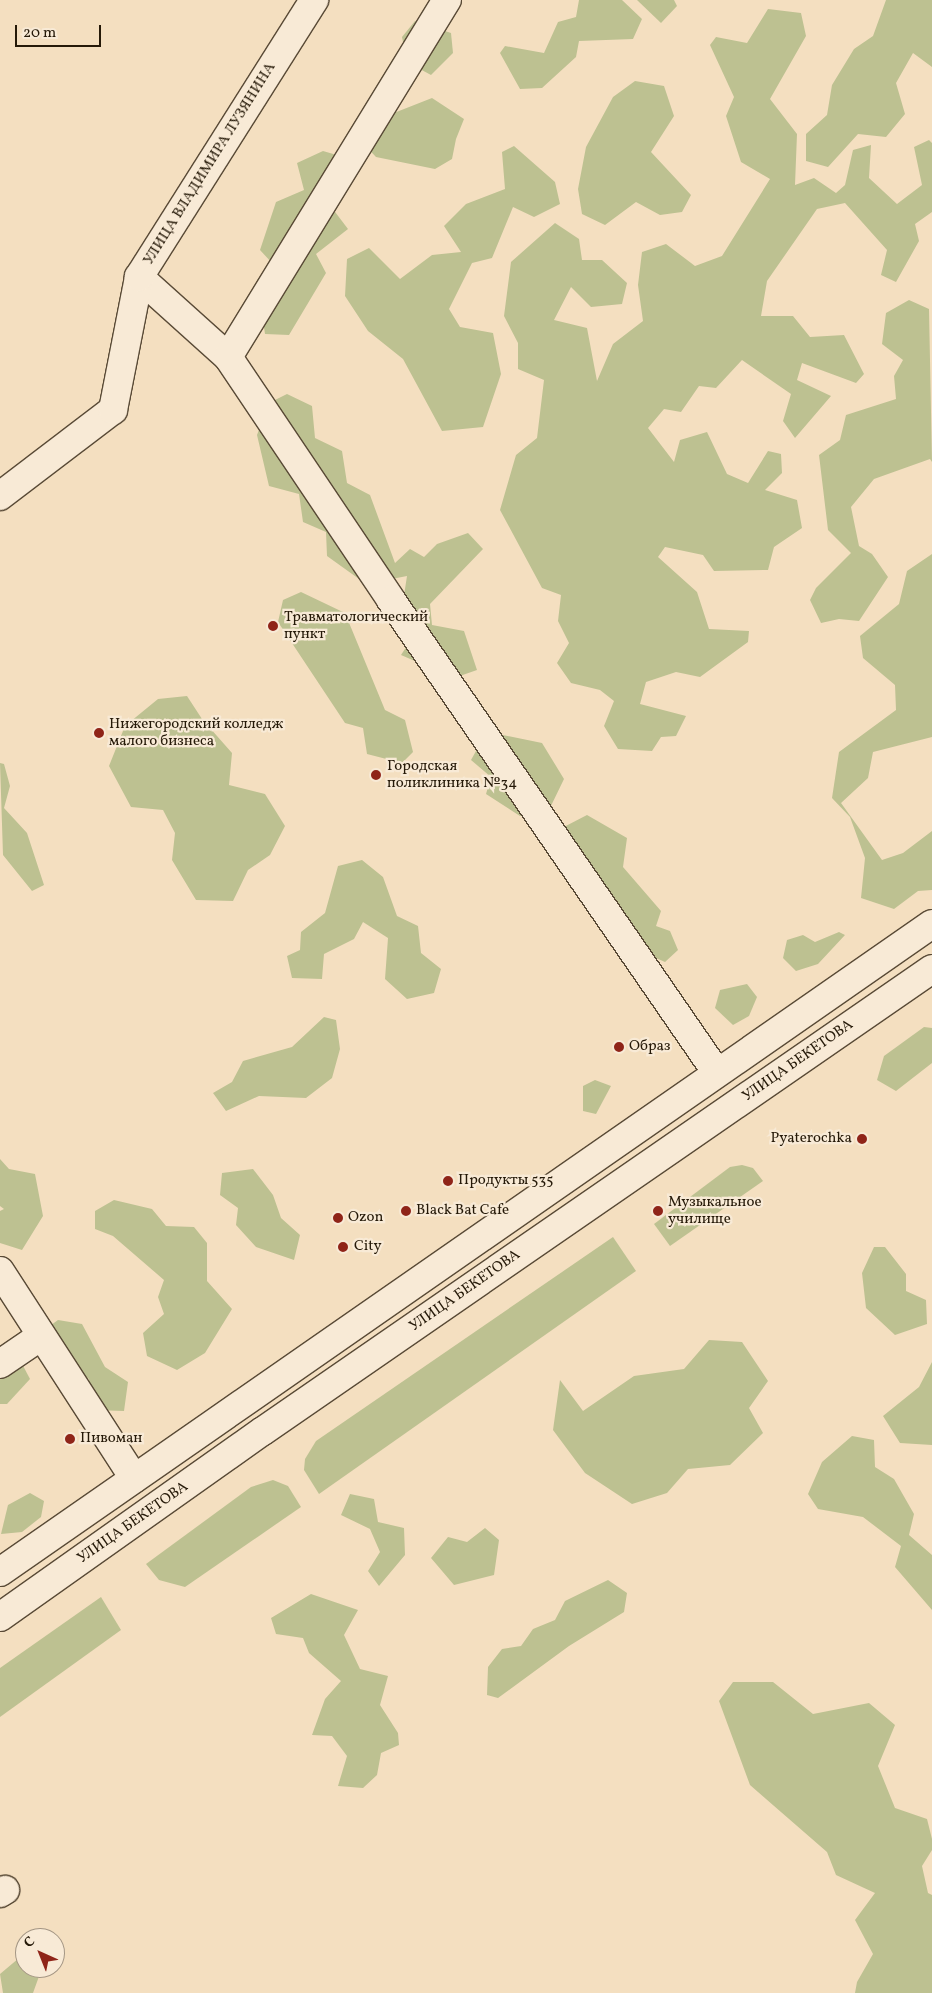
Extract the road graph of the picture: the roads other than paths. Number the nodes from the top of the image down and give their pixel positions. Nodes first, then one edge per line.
1 (314, 0) edge
2 (447, 0) edge
3 (139, 277) junction
4 (228, 357) junction
5 (0, 496) edge
6 (932, 924) edge
7 (932, 969) edge
8 (717, 1073) junction
9 (0, 1271) edge
10 (41, 1336) junction
11 (4, 1354) edge
12 (134, 1478) junction
13 (0, 1572) edge
14 (0, 1617) edge

1 - 3 street, УЛИЦА ВЛАДИМИРА ЛУЗЯНИНА
2 - 4 street
3 - 4 street, УЛИЦА ВЛАДИМИРА ЛУЗЯНИНА
3 - 5 street
4 - 8 street, УЛИЦА ВЛАДИМИРА ЛУЗЯНИНА
6 - 8 street
7 - 14 street, УЛИЦА БЕКЕТОВА
8 - 12 street
9 - 10 street
10 - 11 street
10 - 12 street
12 - 13 street

